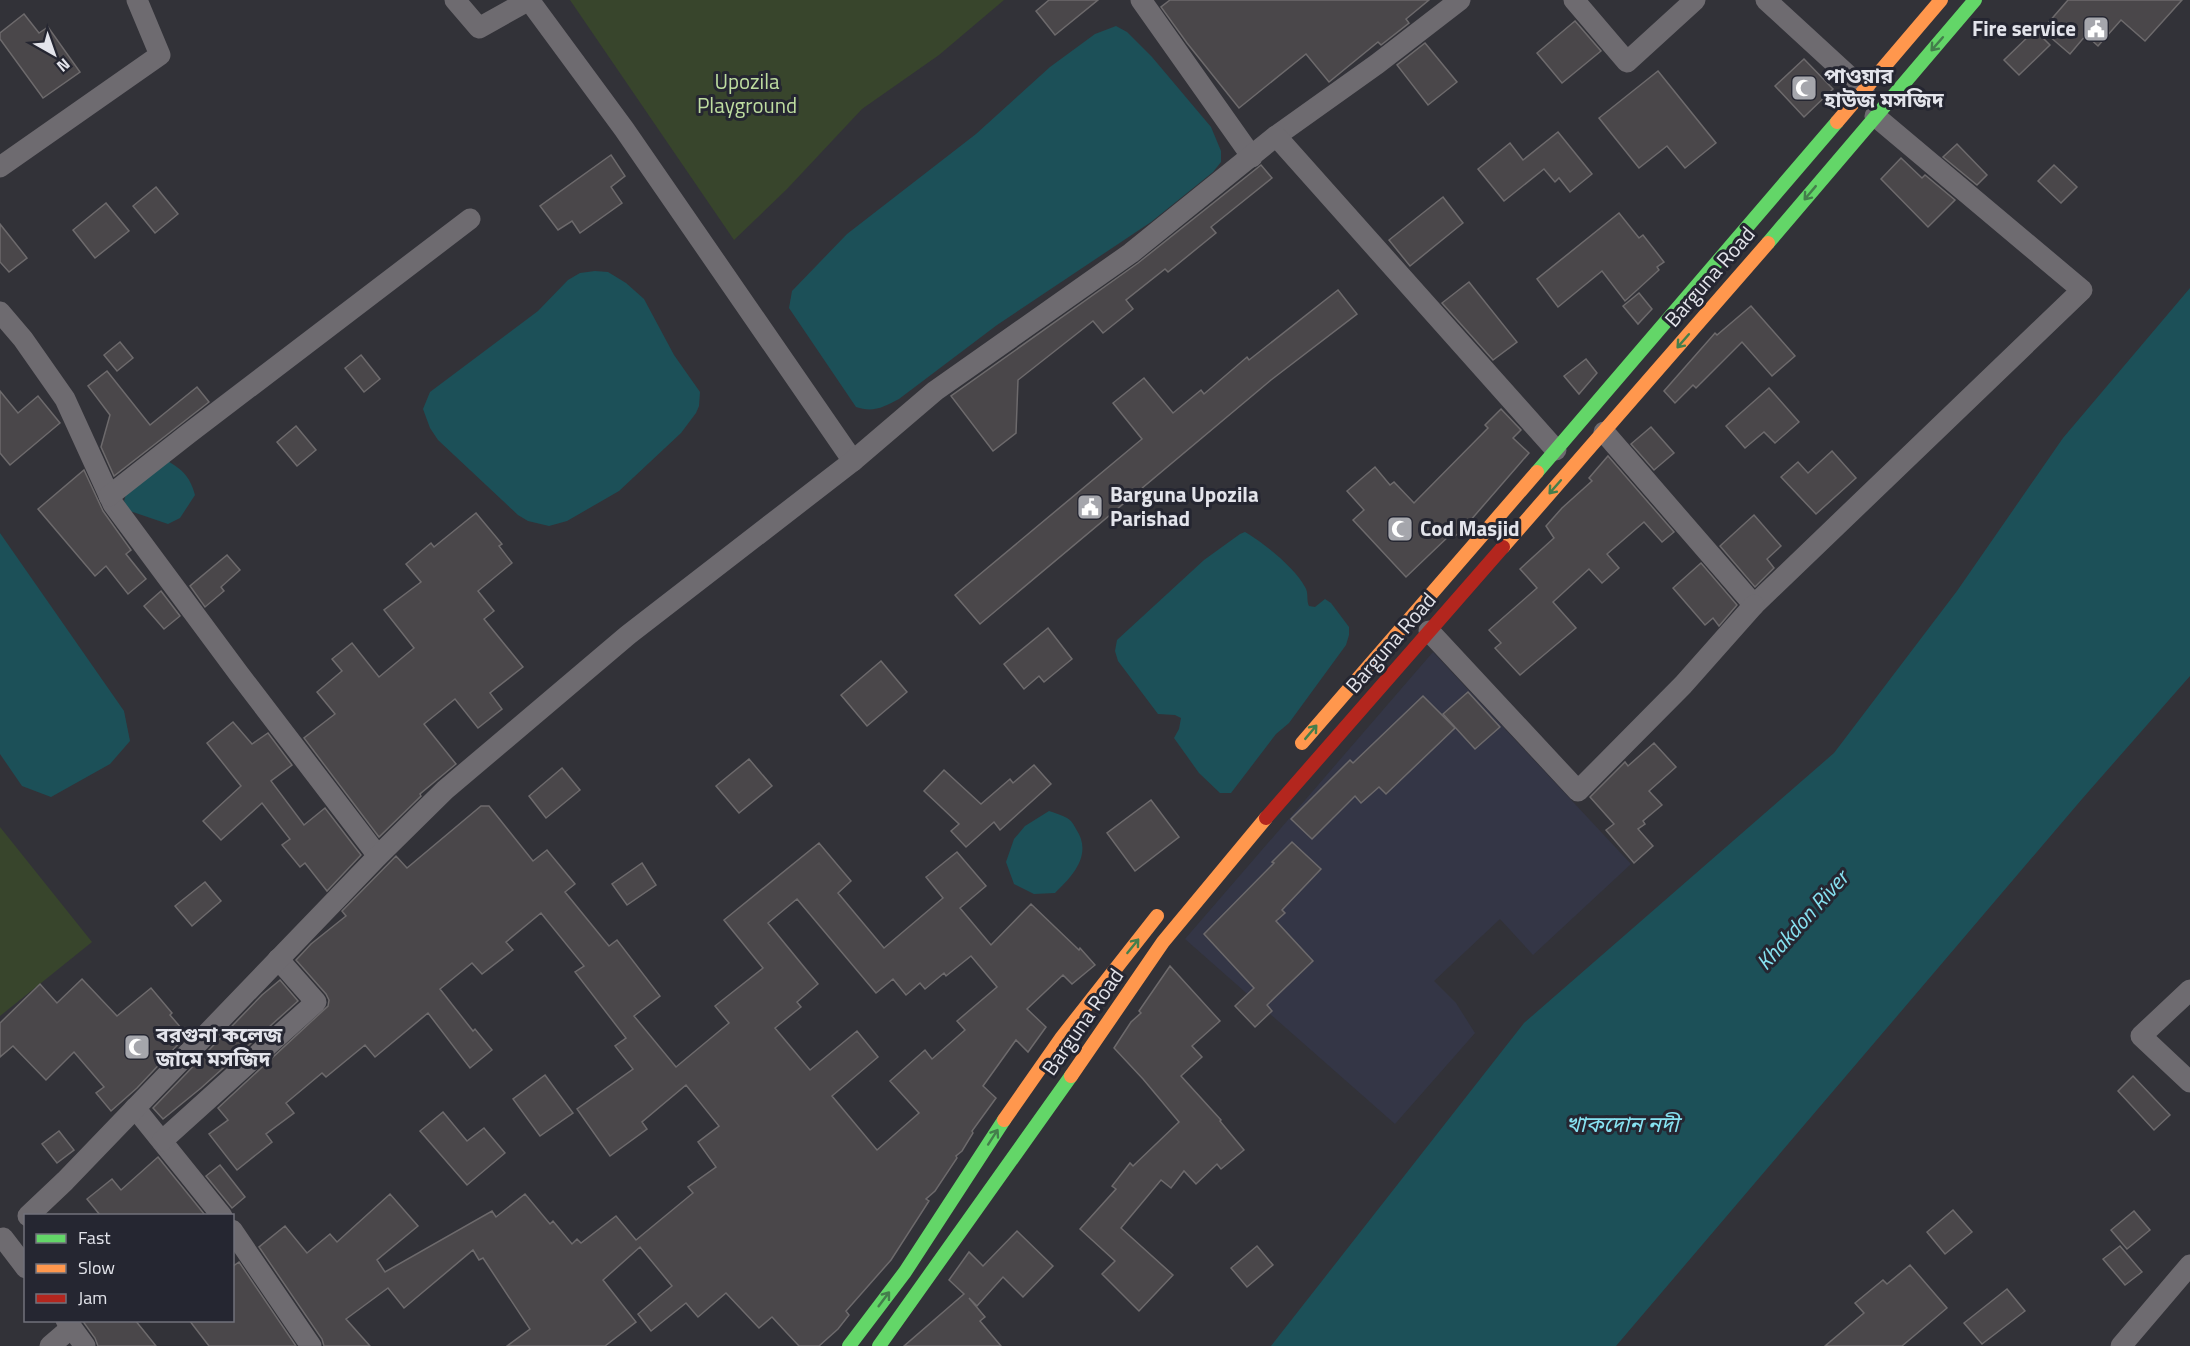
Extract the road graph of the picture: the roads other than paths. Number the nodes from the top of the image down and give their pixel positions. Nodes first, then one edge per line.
1 (137, 0) edge
2 (455, 0) edge
3 (1141, 0) edge
4 (1460, 0) edge
5 (1574, 0) edge
6 (1695, 0) edge
7 (1766, 0) edge
8 (1941, 0) edge
9 (1975, 0) edge
10 (1864, 90) junction
11 (1875, 116) junction
12 (1276, 136) junction
13 (1252, 156) junction
14 (0, 167) edge
15 (470, 219) dead end
16 (0, 312) edge
17 (1604, 432) junction
18 (1556, 450) junction
19 (853, 461) junction
20 (109, 496) junction
21 (1754, 604) junction
22 (1429, 631) junction
23 (1296, 750) dead end
24 (378, 856) junction
25 (1165, 907) dead end
26 (278, 959) junction
27 (2190, 990) edge
28 (2190, 1083) edge
29 (135, 1107) junction
30 (162, 1141) junction
31 (30, 1214) edge
32 (221, 1214) edge
33 (24, 1220) edge
34 (234, 1233) edge
35 (2, 1240) edge
36 (2190, 1265) edge
37 (24, 1266) edge
38 (68, 1324) edge
39 (50, 1346) edge
40 (86, 1346) edge
41 (311, 1346) edge
42 (849, 1346) edge
43 (879, 1346) edge
44 (2121, 1346) edge

1 - 14 street
2 - 19 street
3 - 13 street
4 - 12 street
5 - 6 street
7 - 10 street
8 - 10 main road, Barguna Road
9 -> 11 main road, Barguna Road
10 - 18 main road, Barguna Road
11 -> 17 main road, Barguna Road
11 - 21 street
12 - 13 street
12 - 18 street
13 - 19 street
15 - 20 street
16 - 20 street
17 - 21 street
17 -> 22 main road, Barguna Road
23 -> 18 main road, Barguna Road
19 - 24 street
20 - 24 street
21 - 22 street
22 - 43 main road, Barguna Road
24 - 26 street
42 -> 25 main road, Barguna Road
26 - 29 street
26 - 30 street
27 - 28 street
29 - 30 street
29 - 31 street
30 - 32 street
33 - 35 street
34 - 41 street
35 - 37 street
36 - 44 street
38 - 39 street
38 - 40 street

